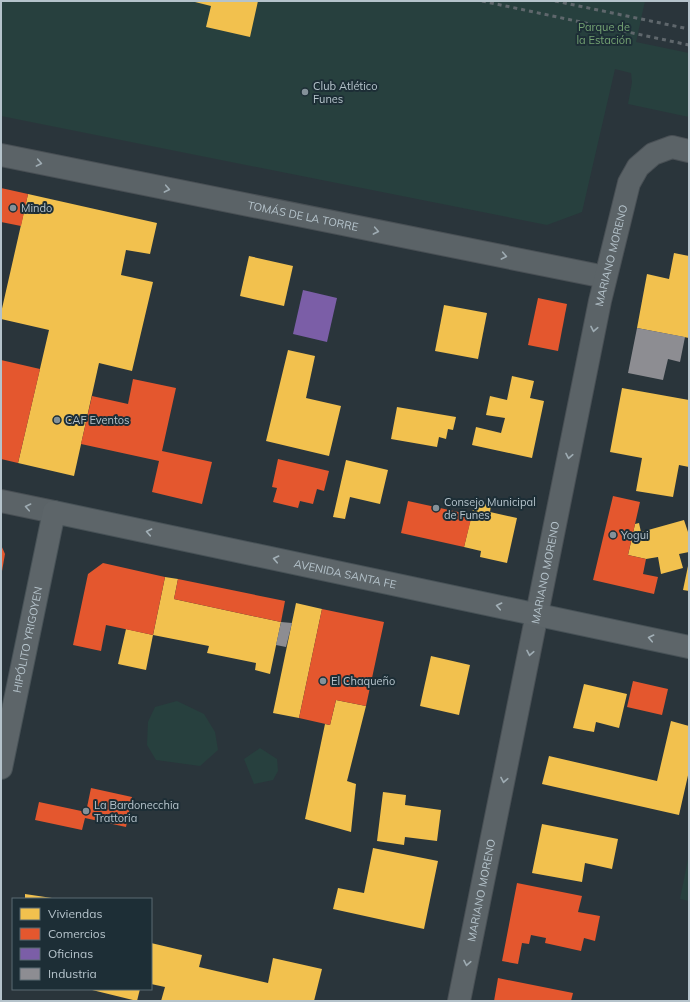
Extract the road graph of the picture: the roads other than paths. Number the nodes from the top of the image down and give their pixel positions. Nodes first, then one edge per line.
1 (689, 151) edge
2 (1, 155) edge
3 (605, 277) junction
4 (1, 501) edge
5 (54, 512) junction
6 (537, 614) junction
7 (689, 647) edge
8 (1, 768) edge
9 (459, 1001) edge

1 - 3 street, MARIANO MORENO
2 -> 3 street, TOMÁS DE LA TORRE
3 -> 6 street, MARIANO MORENO
5 -> 4 street, AVENIDA SANTA FE
6 -> 5 main road, AVENIDA SANTA FE
5 - 8 main road, HIPÓLITO YRIGOYEN
7 -> 6 main road, AVENIDA SANTA FE
6 -> 9 street, MARIANO MORENO

